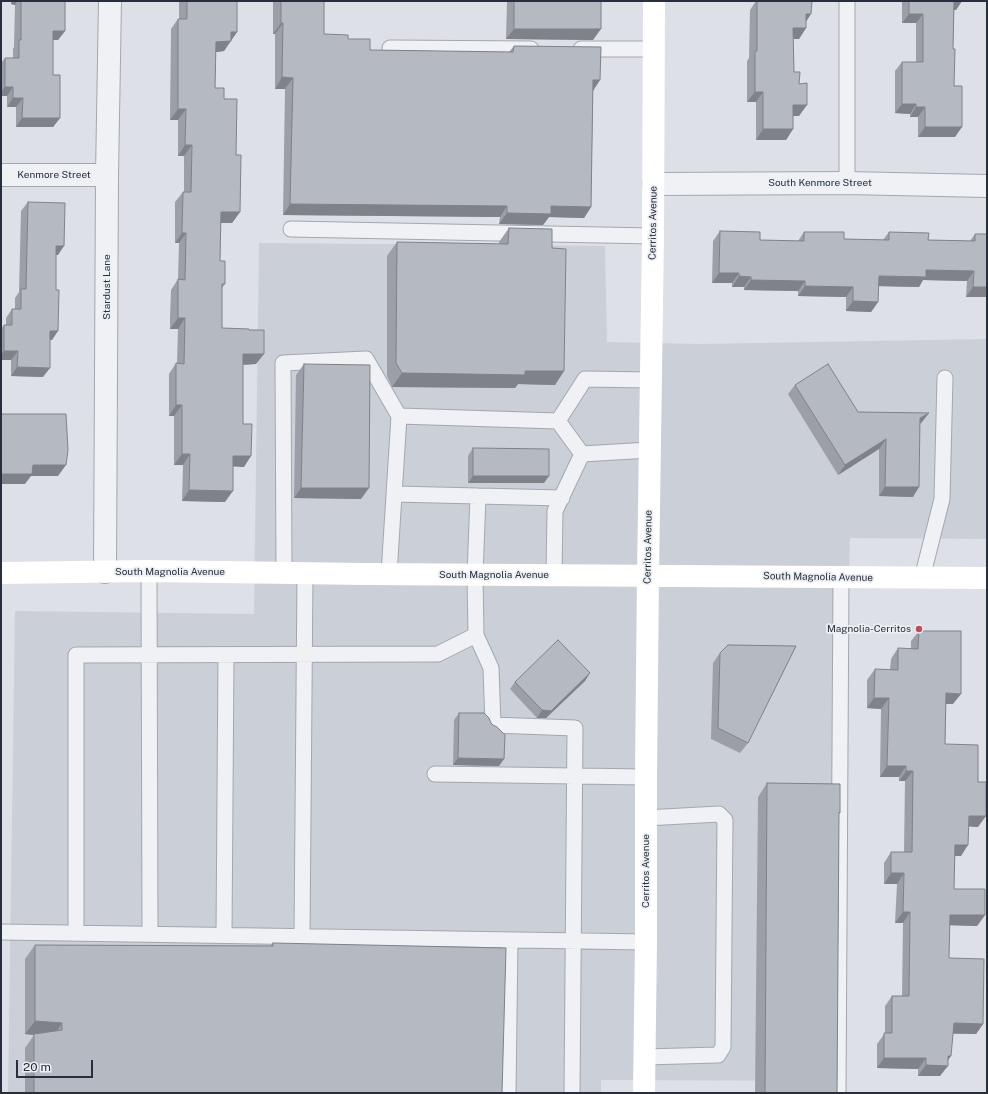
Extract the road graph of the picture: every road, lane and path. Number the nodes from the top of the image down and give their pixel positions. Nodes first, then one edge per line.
1 (110, 1) edge
2 (654, 1) edge
3 (847, 1) edge
4 (390, 48) dead end
5 (541, 49) edge
6 (564, 49) edge
7 (654, 49) junction
8 (1, 175) edge
9 (107, 175) junction
10 (848, 183) junction
11 (654, 184) junction
12 (987, 186) edge
13 (291, 230) dead end
14 (653, 236) junction
15 (945, 378) dead end
16 (651, 380) junction
17 (399, 416) junction
18 (558, 421) junction
19 (649, 450) junction
20 (582, 454) junction
21 (394, 494) junction
22 (478, 496) junction
23 (562, 498) junction
24 (149, 571) junction
25 (105, 572) junction
26 (1, 573) edge
27 (294, 573) junction
28 (389, 574) junction
29 (475, 575) junction
30 (554, 575) junction
31 (648, 576) junction
32 (841, 578) junction
33 (922, 578) junction
34 (987, 578) edge
35 (476, 635) junction
36 (149, 654) junction
37 (304, 654) junction
38 (226, 655) junction
39 (435, 774) dead end
40 (574, 776) junction
41 (646, 777) junction
42 (646, 818) junction
43 (1, 932) edge
44 (76, 933) junction
45 (150, 934) junction
46 (224, 935) junction
47 (302, 936) junction
48 (510, 940) junction
49 (573, 941) junction
50 (646, 942) junction
51 (644, 1057) junction
52 (508, 1093) edge
53 (572, 1093) edge
54 (644, 1093) edge
55 (838, 1093) edge

1 - 9 street, Stardust Lane
2 - 7 street, Cerritos Avenue
3 - 10 lane
4 - 5 lane
6 - 7 lane
7 - 11 street, Cerritos Avenue
8 - 9 street, Kenmore Street
9 - 25 street, Stardust Lane
10 - 11 street, South Kenmore Street
10 - 12 street, South Kenmore Street
11 - 14 street, Cerritos Avenue
13 - 14 lane
14 - 16 street, Cerritos Avenue
15 - 33 lane
16 - 18 lane
16 - 19 street, Cerritos Avenue
17 - 18 lane
17 - 21 lane
17 - 27 lane
18 - 20 lane
19 - 20 lane
19 - 31 street, Cerritos Avenue
20 - 23 lane
21 - 22 lane
21 - 28 lane
22 - 23 lane
22 - 29 lane
23 - 30 lane
24 - 25 street, South Magnolia Avenue
24 - 27 street, South Magnolia Avenue
24 - 36 lane
25 - 26 street, South Magnolia Avenue
27 - 28 street, South Magnolia Avenue
27 - 37 lane
28 - 29 street, South Magnolia Avenue
29 - 30 street, South Magnolia Avenue
29 - 35 lane
30 - 31 street, South Magnolia Avenue
31 - 32 street, South Magnolia Avenue
31 - 41 street, Cerritos Avenue
32 - 33 street, South Magnolia Avenue
32 - 55 lane
33 - 34 street, South Magnolia Avenue
35 - 37 lane
35 - 40 lane
36 - 38 lane
36 - 44 lane
36 - 45 lane
37 - 38 lane
37 - 47 lane
38 - 46 lane
39 - 40 lane
40 - 41 lane
40 - 49 lane
41 - 42 street, Cerritos Avenue
42 - 50 street, Cerritos Avenue
42 - 51 lane
43 - 44 lane
44 - 45 lane
45 - 46 lane
46 - 47 lane
47 - 48 lane
48 - 49 lane
48 - 52 lane
49 - 50 lane
49 - 53 lane
50 - 51 street, Cerritos Avenue
51 - 54 street, Cerritos Avenue

